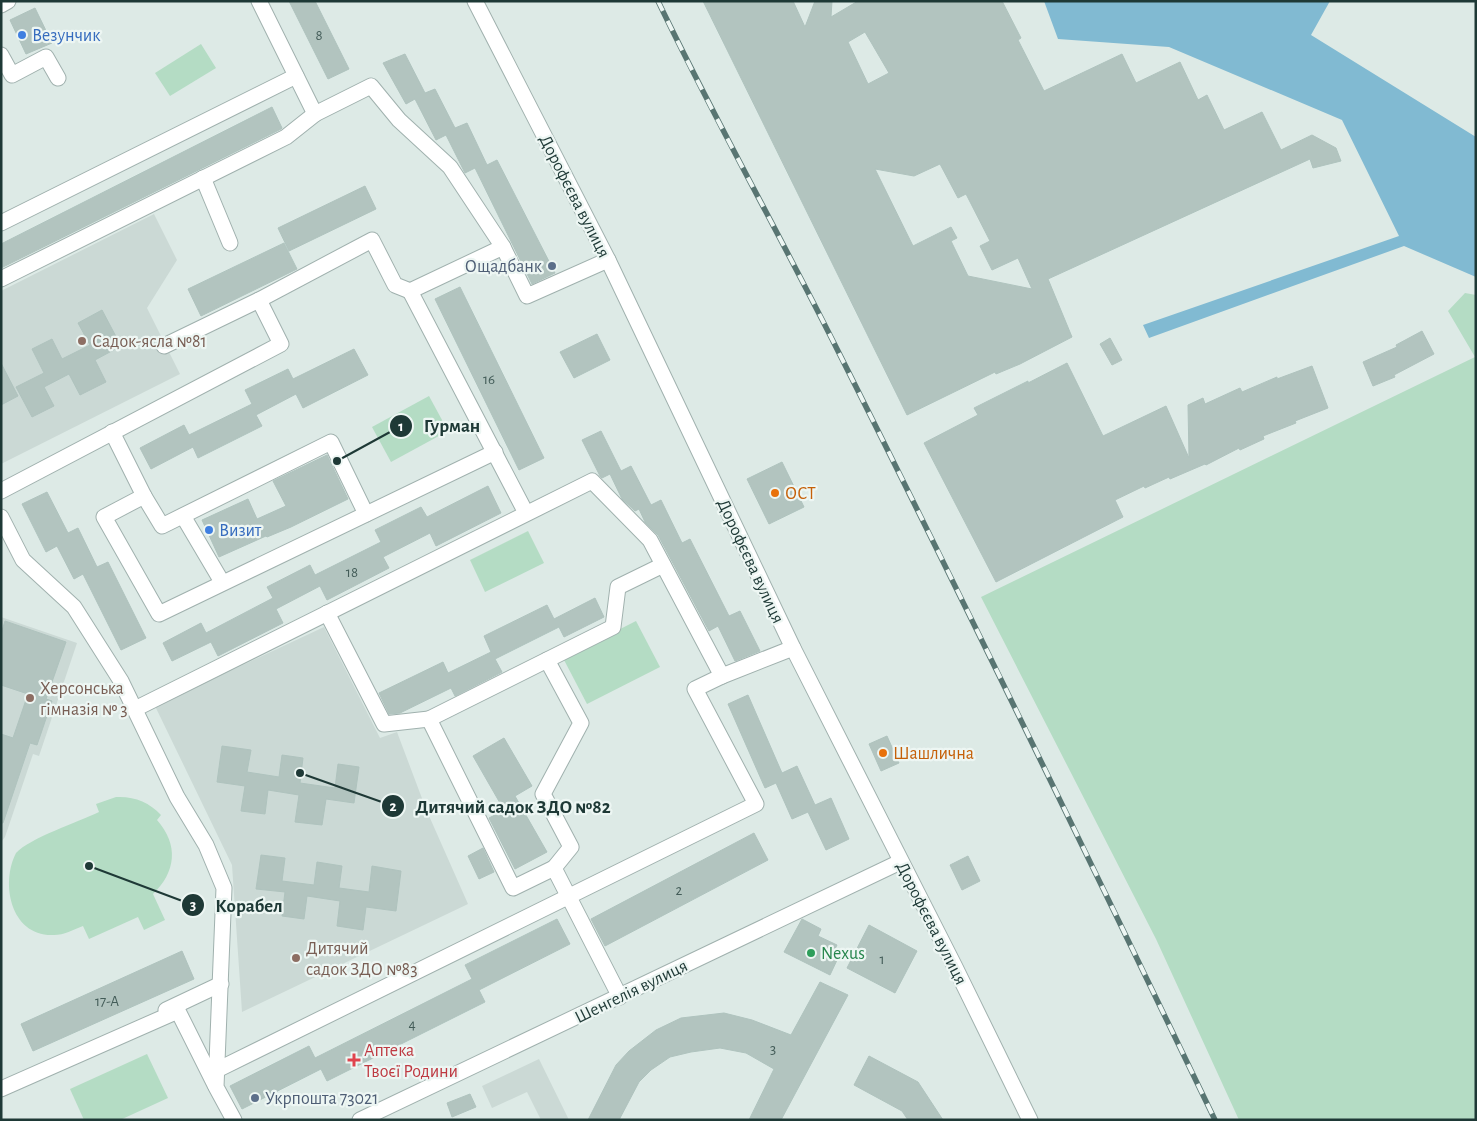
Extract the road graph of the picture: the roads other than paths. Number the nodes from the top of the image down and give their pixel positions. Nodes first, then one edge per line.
1 (8, 1) edge
2 (259, 1) edge
3 (475, 1) edge
4 (1, 5) edge
5 (1, 55) edge
6 (296, 76) junction
7 (58, 78) dead end
8 (315, 114) junction
9 (204, 178) junction
10 (1, 223) edge
11 (230, 243) dead end
12 (502, 248) junction
13 (608, 260) junction
14 (1, 279) edge
15 (410, 291) junction
16 (258, 300) junction
17 (164, 346) dead end
18 (112, 432) junction
19 (495, 452) junction
20 (1, 490) edge
21 (144, 496) junction
22 (526, 513) junction
23 (366, 514) junction
24 (183, 516) junction
25 (1, 517) edge
26 (663, 565) junction
27 (222, 582) junction
28 (327, 613) junction
29 (792, 648) junction
30 (547, 660) junction
31 (722, 676) junction
32 (135, 709) junction
33 (428, 719) junction
34 (900, 862) junction
35 (554, 868) junction
36 (568, 897) junction
37 (221, 984) junction
38 (620, 997) junction
39 (217, 1070) junction
40 (216, 1087) junction
41 (1, 1088) edge
42 (234, 1120) edge
43 (360, 1120) edge
44 (1030, 1120) edge

1 - 4 street
2 - 6 street
3 - 13 street, Дорофєєва вулиця
5 - 7 street
6 - 8 street
6 - 10 street
8 - 9 street
8 - 12 street
9 - 11 street
9 - 14 street
12 - 13 street
12 - 15 street
13 - 29 street, Дорофєєва вулиця
15 - 16 street
15 - 19 street
16 - 17 street
16 - 18 street
18 - 20 street
18 - 21 street
19 - 22 street
19 - 23 street
21 - 24 street
21 - 27 street
22 - 26 street
22 - 28 street
23 - 24 street
23 - 27 street
24 - 27 street
25 - 32 street
26 - 30 street
26 - 31 street
28 - 32 street
28 - 33 street
29 - 31 street
29 - 34 street, Дорофєєва вулиця
30 - 33 street
30 - 35 street
31 - 36 street
32 - 37 street
33 - 35 street
34 - 38 street, Шенгелія вулиця
34 - 44 street, Дорофєєва вулиця
35 - 36 street
36 - 38 street
36 - 39 street
37 - 39 street
37 - 41 street
38 - 43 street, Шенгелія вулиця
39 - 40 street
40 - 41 street
40 - 42 street

